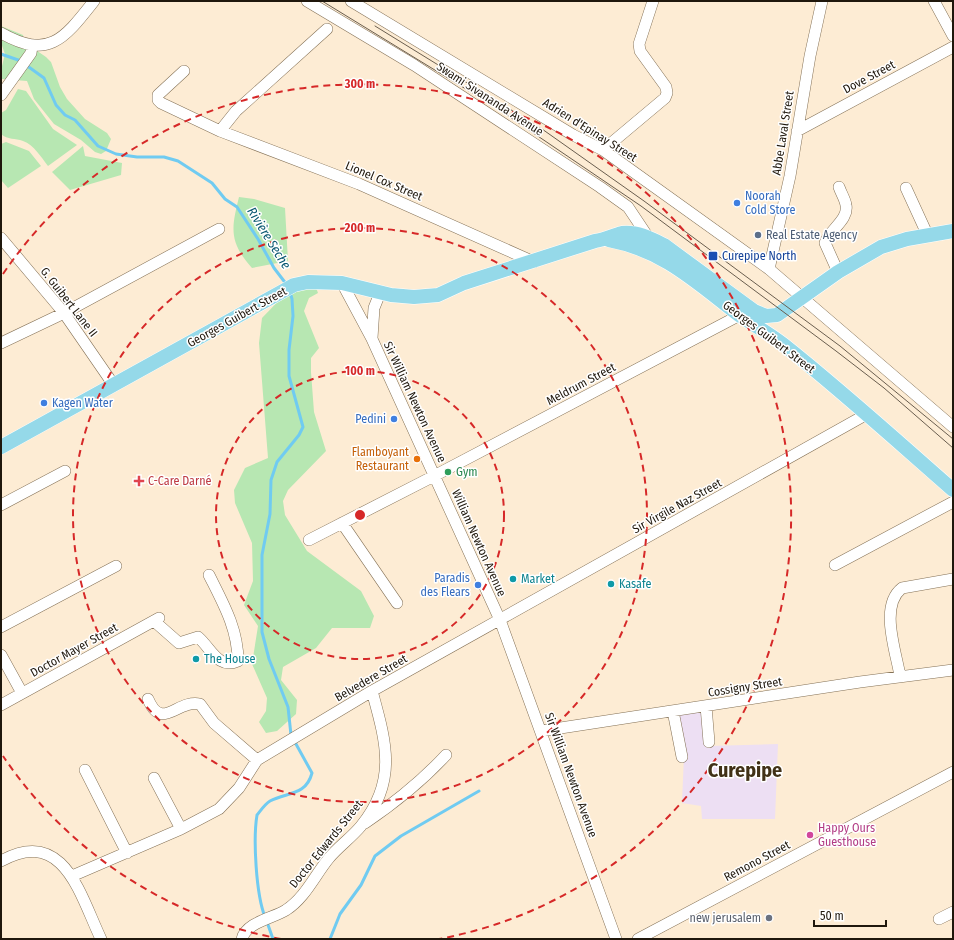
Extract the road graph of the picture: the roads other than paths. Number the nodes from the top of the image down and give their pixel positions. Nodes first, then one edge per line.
1 (94, 1) edge
2 (307, 1) edge
3 (653, 1) edge
4 (822, 1) edge
5 (934, 1) edge
6 (358, 3) edge
7 (327, 29) dead end
8 (1, 33) edge
9 (953, 36) edge
10 (953, 47) edge
11 (31, 50) junction
12 (184, 71) dead end
13 (1, 95) edge
14 (797, 130) junction
15 (220, 132) junction
16 (603, 150) junction
17 (839, 188) dead end
18 (906, 188) dead end
19 (635, 215) junction
20 (219, 229) dead end
21 (953, 231) edge
22 (622, 233) junction
23 (928, 236) junction
24 (648, 237) junction
25 (1, 238) edge
26 (607, 239) junction
27 (534, 262) junction
28 (675, 266) junction
29 (769, 269) junction
30 (838, 272) junction
31 (342, 283) junction
32 (380, 293) junction
33 (802, 299) junction
34 (64, 313) junction
35 (740, 315) junction
36 (372, 339) junction
37 (1, 343) edge
38 (113, 384) junction
39 (937, 412) junction
40 (867, 414) junction
41 (953, 416) edge
42 (953, 427) edge
43 (1, 446) edge
44 (65, 470) dead end
45 (434, 476) junction
46 (953, 490) edge
47 (953, 502) edge
48 (1, 505) edge
49 (342, 523) junction
50 (309, 540) dead end
51 (116, 566) dead end
52 (835, 566) dead end
53 (208, 576) dead end
54 (953, 579) edge
55 (397, 603) dead end
56 (500, 620) junction
57 (1, 627) edge
58 (1, 655) edge
59 (953, 670) edge
60 (900, 676) junction
61 (372, 691) junction
62 (22, 693) junction
63 (148, 699) dead end
64 (1, 705) edge
65 (706, 706) junction
66 (674, 711) junction
67 (541, 731) junction
68 (709, 742) dead end
69 (446, 755) dead end
70 (682, 757) dead end
71 (257, 760) junction
72 (85, 770) dead end
73 (953, 772) edge
74 (154, 778) dead end
75 (361, 825) junction
76 (181, 830) junction
77 (127, 853) junction
78 (1, 862) edge
79 (72, 876) junction
80 (953, 912) edge
81 (939, 919) dead end
82 (101, 939) edge
83 (242, 939) edge
84 (616, 939) edge
85 (638, 939) edge

1 - 11 street
2 - 19 street, Swami Sivananda Avenue
3 - 16 street
4 - 14 street, Abbe Laval Street
5 - 9 street
6 - 16 street, Adrien d'Epinay Street
7 - 15 street
8 - 11 street
10 - 14 street, Dove Street
11 - 13 street
12 - 15 street, Lionel Cox Street
14 - 29 street, Abbe Laval Street
15 - 27 street, Lionel Cox Street
16 - 29 street, Adrien d'Epinay Street
17 - 30 street
18 - 23 street
19 - 22 street
19 - 24 street, Swami Sivananda Avenue
20 - 34 street
21 - 23 main road
22 - 24 main road, Georges Guibert Street
22 - 26 main road, Georges Guibert Street
23 - 30 main road
24 - 28 street, Swami Sivananda Avenue
24 - 33 main road, Georges Guibert Street
25 - 34 street, G. Guibert Lane II
26 - 27 main road, Georges Guibert Street
26 - 28 main road, Georges Guibert Street
27 - 32 main road, Georges Guibert Street
28 - 35 main road, Georges Guibert Street
29 - 33 street, Adrien d'Epinay Street
30 - 33 main road
31 - 32 main road, Georges Guibert Street
31 - 36 street, Sir William Newton Avenue
31 - 38 main road, Georges Guibert Street
32 - 36 street
33 - 39 street, Adrien d'Epinay Street
34 - 37 street
34 - 38 street, G. Guibert Lane II
35 - 40 main road, Georges Guibert Street
35 - 45 street, Meldrum Street
36 - 45 street, Sir William Newton Avenue
38 - 43 main road, Georges Guibert Street
39 - 41 street
39 - 42 street
40 - 46 main road, Georges Guibert Street
40 - 56 street, Sir Virgile Naz Street
44 - 48 street
45 - 49 street, Meldrum Street
45 - 56 street, William Newton Avenue
47 - 52 street
49 - 50 street, Meldrum Street
49 - 55 street
51 - 57 street
53 - 62 street, Doctor Mayer Street
54 - 60 street
56 - 61 street, Belvedere Street
56 - 67 street, Sir William Newton Avenue
58 - 62 street
59 - 60 street, Cossigny Street
60 - 65 street, Cossigny Street
61 - 71 street, Belvedere Street
61 - 75 street, Doctor Edwards Street
62 - 64 street, Doctor Mayer Street
63 - 71 street
65 - 66 street, Cossigny Street
65 - 68 street
66 - 67 street, Cossigny Street
66 - 70 street
67 - 84 street, Sir William Newton Avenue
69 - 75 street
71 - 76 street
72 - 77 street
73 - 85 street, Remono Street
74 - 76 street
75 - 83 street, Doctor Edwards Street
76 - 77 street
77 - 79 street
78 - 79 street
79 - 82 street
80 - 81 street

